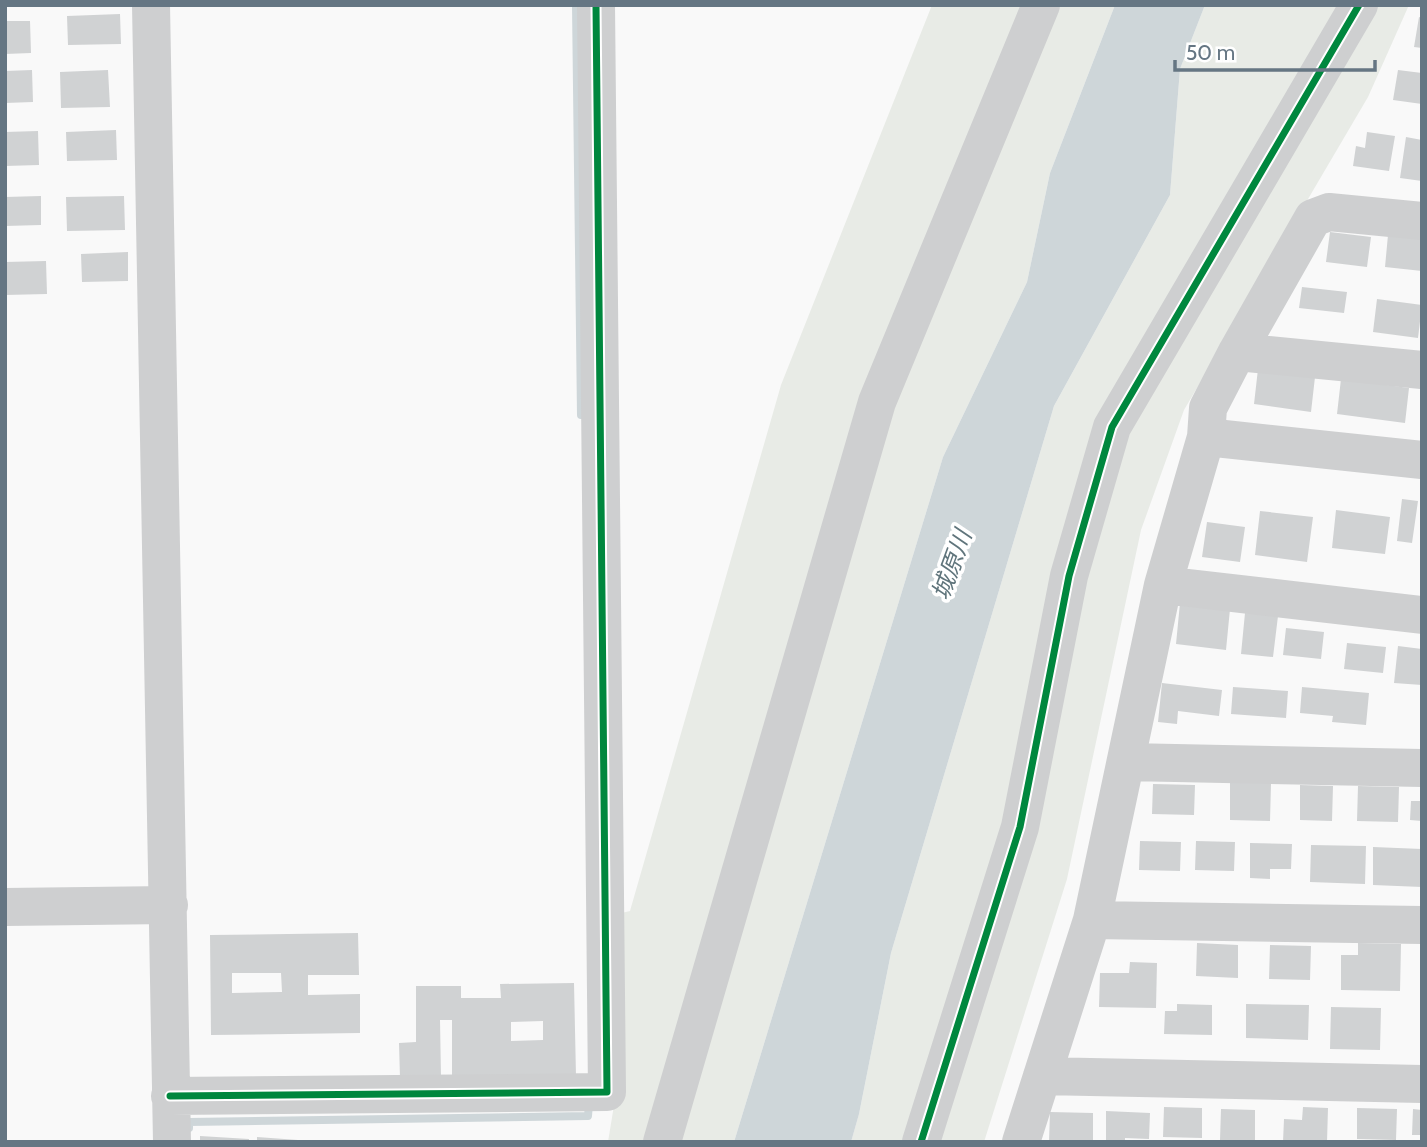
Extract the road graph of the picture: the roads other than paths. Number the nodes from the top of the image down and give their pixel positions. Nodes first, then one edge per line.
1 (152, 5) edge
2 (596, 5) edge
3 (1041, 5) edge
4 (1359, 5) edge
5 (1422, 221) edge
6 (1237, 352) junction
7 (1422, 370) edge
8 (1206, 437) junction
9 (1422, 460) edge
10 (1163, 585) junction
11 (1422, 615) edge
12 (1127, 762) junction
13 (1422, 768) edge
14 (169, 905) junction
15 (5, 907) edge
16 (1092, 920) junction
17 (1422, 925) edge
18 (1042, 1076) junction
19 (1422, 1084) edge
20 (170, 1096) junction
21 (172, 1142) edge
22 (662, 1142) edge
23 (921, 1142) edge
24 (1021, 1142) edge

1 - 14 street
2 - 20 street
3 - 22 street
4 - 23 street
5 - 6 street
6 - 7 street
6 - 8 street
8 - 9 street
8 - 10 street
10 - 11 street
10 - 12 street
12 - 13 street
12 - 16 street
14 - 15 street
14 - 20 street
16 - 17 street
16 - 18 street
18 - 19 street
18 - 24 street
20 - 21 street

